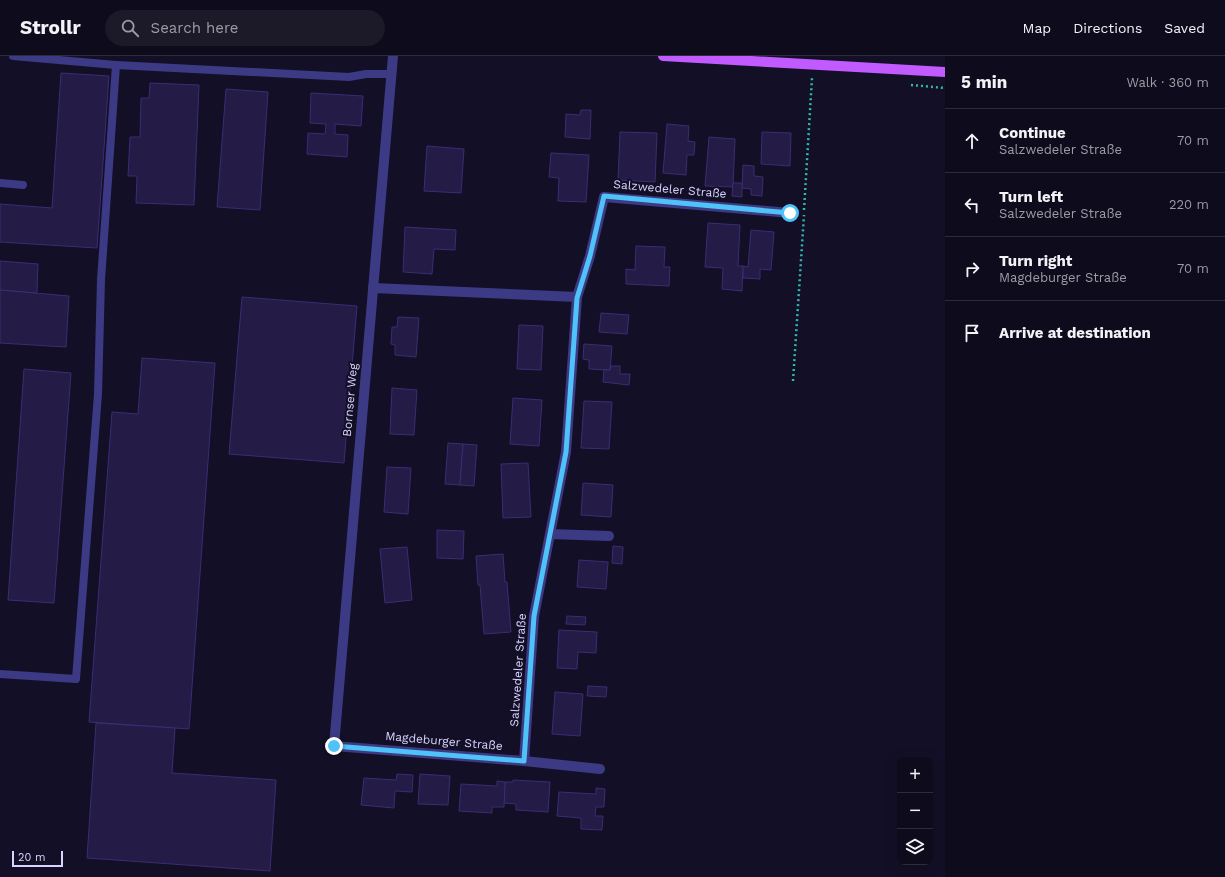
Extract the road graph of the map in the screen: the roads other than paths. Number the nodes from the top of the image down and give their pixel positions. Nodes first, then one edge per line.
1 (13, 56) edge
2 (393, 56) edge
3 (663, 56) edge
4 (116, 65) junction
5 (945, 72) edge
6 (392, 74) junction
7 (0, 183) edge
8 (23, 185) dead end
9 (790, 213) dead end
10 (373, 288) junction
11 (577, 298) junction
12 (550, 534) junction
13 (609, 536) dead end
14 (0, 674) edge
15 (334, 746) joint
16 (524, 761) junction
17 (600, 769) dead end

1 - 4 lane
2 - 6 street, Bornser Weg
3 - 5 main road
4 - 6 lane
4 - 14 lane
6 - 10 street, Bornser Weg
7 - 8 lane
9 - 11 street, Salzwedeler Straße
10 - 11 street
10 - 15 street, Bornser Weg
11 - 12 street, Salzwedeler Straße
12 - 13 street
12 - 16 street, Salzwedeler Straße
15 - 16 street, Magdeburger Straße
16 - 17 street, Magdeburger Straße

